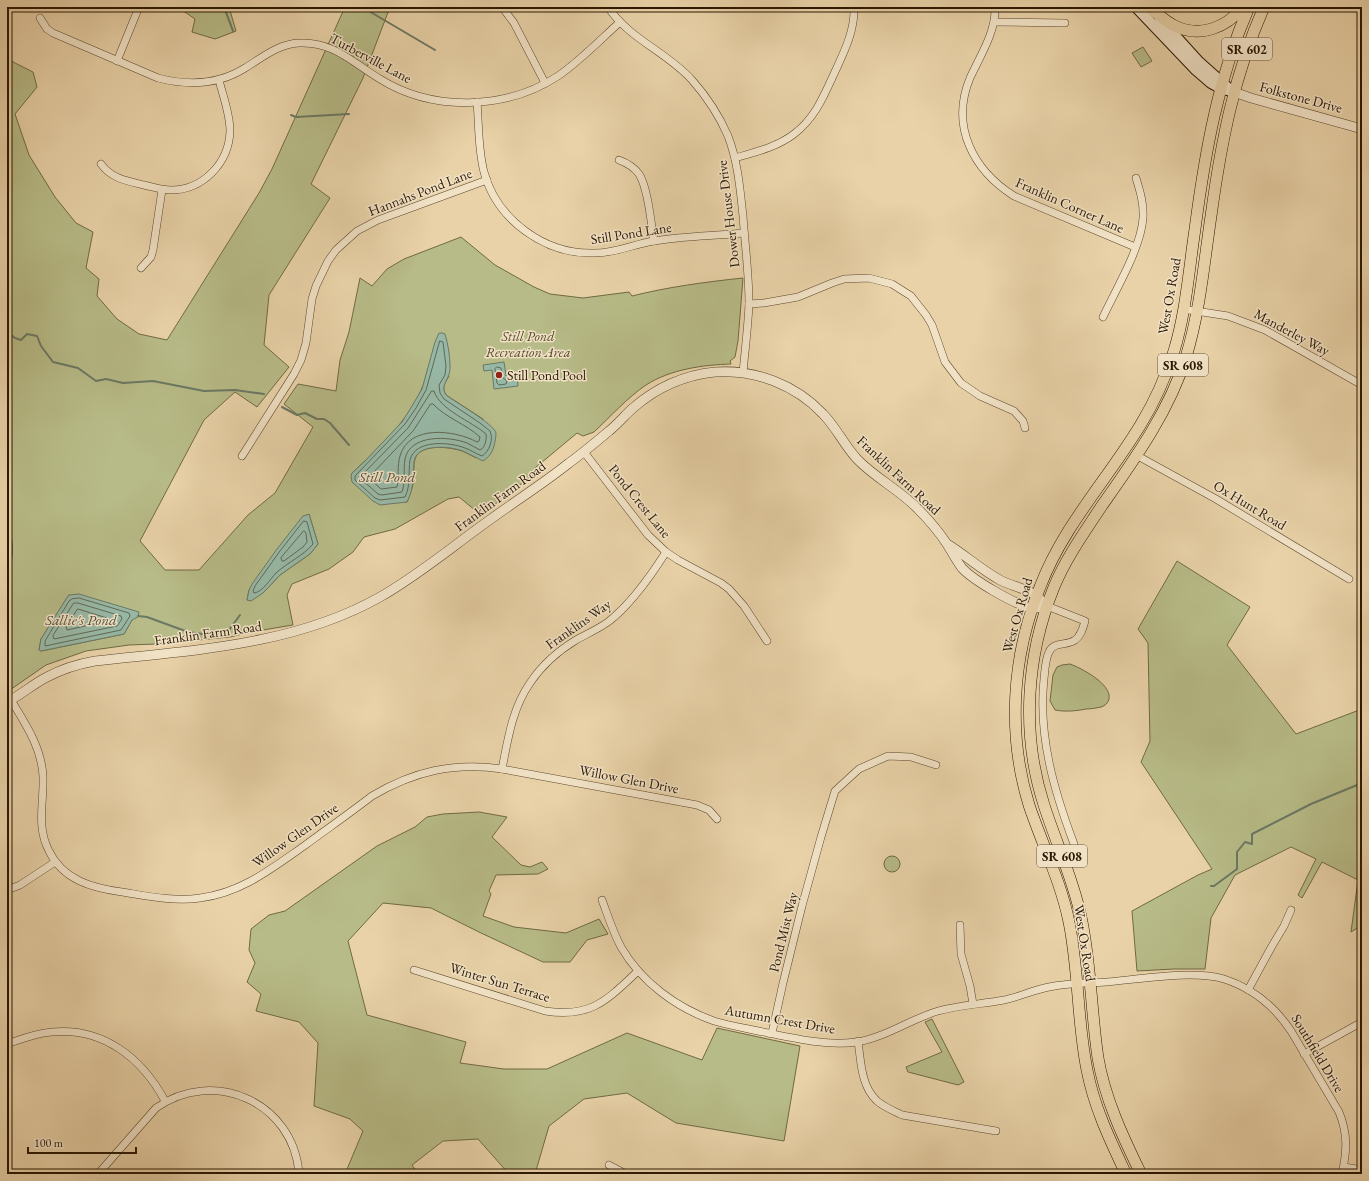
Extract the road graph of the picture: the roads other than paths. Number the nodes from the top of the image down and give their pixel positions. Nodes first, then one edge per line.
1 (139, 7) edge
2 (502, 7) edge
3 (608, 7) edge
4 (854, 7) edge
5 (995, 7) edge
6 (1136, 7) edge
7 (1149, 7) edge
8 (1243, 7) edge
9 (1249, 7) edge
10 (1264, 7) edge
11 (40, 18) dead end
12 (620, 22) junction
13 (994, 22) junction
14 (1065, 23) dead end
15 (117, 61) junction
16 (219, 80) junction
17 (545, 83) junction
18 (1221, 86) junction
19 (1234, 92) junction
20 (477, 102) junction
21 (1362, 129) edge
22 (735, 158) junction
23 (619, 160) dead end
24 (101, 164) dead end
25 (1136, 178) dead end
26 (487, 180) junction
27 (162, 190) junction
28 (744, 233) junction
29 (654, 241) junction
30 (1135, 247) junction
31 (141, 268) dead end
32 (748, 304) junction
33 (1183, 309) junction
34 (1196, 311) junction
35 (1103, 317) dead end
36 (743, 373) junction
37 (1362, 385) edge
38 (1025, 428) dead end
39 (584, 452) junction
40 (1136, 455) junction
41 (242, 456) dead end
42 (946, 543) junction
43 (666, 552) junction
44 (1350, 579) dead end
45 (1036, 595) junction
46 (1047, 606) junction
47 (1032, 608) junction
48 (767, 641) dead end
49 (9, 701) edge
50 (936, 765) dead end
51 (502, 769) junction
52 (717, 819) dead end
53 (1074, 844) dead end
54 (55, 862) junction
55 (7, 890) edge
56 (602, 900) dead end
57 (1291, 910) dead end
58 (960, 925) dead end
59 (414, 970) dead end
60 (638, 971) junction
61 (1090, 983) junction
62 (1076, 984) junction
63 (1248, 990) junction
64 (973, 1004) junction
65 (1362, 1022) edge
66 (772, 1033) junction
67 (858, 1042) junction
68 (7, 1044) edge
69 (1304, 1054) junction
70 (165, 1102) junction
71 (996, 1131) dead end
72 (610, 1165) dead end
73 (1343, 1170) edge
74 (1362, 1170) edge
75 (98, 1174) edge
76 (299, 1174) edge
77 (626, 1174) edge
78 (1126, 1174) edge
79 (1141, 1174) edge

1 - 15 street
2 - 17 street
3 - 12 street, Dower House Drive
4 - 22 street
5 - 13 street, Franklin Corner Lane
6 - 18 main road
7 - 8 main road
7 - 18 main road
9 - 18 main road, SR 602
10 - 19 main road, SR 602
11 - 15 street, Turberville Lane
12 - 17 street, Turberville Lane
12 - 22 street, Dower House Drive
13 - 14 street
13 - 30 street, Franklin Corner Lane
15 - 16 street, Turberville Lane
16 - 20 street, Turberville Lane
16 - 27 street
17 - 20 street, Turberville Lane
18 - 19 main road
18 - 33 main road, West Ox Road / SR 608
19 - 21 street, Folkstone Drive
19 - 34 main road, West Ox Road / SR 608
20 - 26 street, Still Pond Lane
22 - 28 street, Dower House Drive
23 - 29 street
24 - 27 street
25 - 30 street
26 - 29 street, Still Pond Lane
26 - 41 street, Hannahs Pond Lane
27 - 31 street
28 - 29 street, Still Pond Lane
28 - 32 street, Dower House Drive
30 - 35 street
32 - 36 street, Dower House Drive
32 - 38 street
33 - 34 street, Manderley Way
33 - 45 main road, West Ox Road / SR 608
34 - 37 street, Manderley Way
34 - 40 main road, West Ox Road / SR 608
36 - 39 street, Franklin Farm Road
36 - 42 street, Franklin Farm Road
39 - 43 street, Pond Crest Lane
39 - 49 street, Franklin Farm Road
40 - 44 street, Ox Hunt Road
40 - 46 main road, West Ox Road / SR 608
42 - 45 street, Franklin Farm Road
42 - 47 street, Franklin Farm Road
43 - 48 street, Pond Crest Lane
43 - 51 street, Franklins Way
45 - 46 street, Franklin Farm Road
45 - 47 main road, West Ox Road / SR 608
46 - 47 street
46 - 53 street
46 - 61 main road, West Ox Road / SR 608
47 - 62 main road, West Ox Road / SR 608
49 - 54 street, Willow Glen Drive
50 - 66 street, Pond Mist Way
51 - 52 street, Willow Glen Drive
51 - 54 street, Willow Glen Drive
54 - 55 street
56 - 60 street, Autumn Crest Drive
57 - 63 street
58 - 64 street
59 - 60 street, Winter Sun Terrace
60 - 66 street, Autumn Crest Drive
61 - 62 street, Southfield Drive
61 - 63 street, Southfield Drive
61 - 79 main road, West Ox Road / SR 608
62 - 64 street, Autumn Crest Drive
62 - 78 main road, West Ox Road / SR 608
63 - 69 street, Southfield Drive
64 - 67 street, Autumn Crest Drive
65 - 69 street
66 - 67 street, Autumn Crest Drive
67 - 71 street
68 - 70 street
69 - 73 street, Southfield Drive
70 - 75 street
70 - 76 street
72 - 77 street
73 - 74 street

